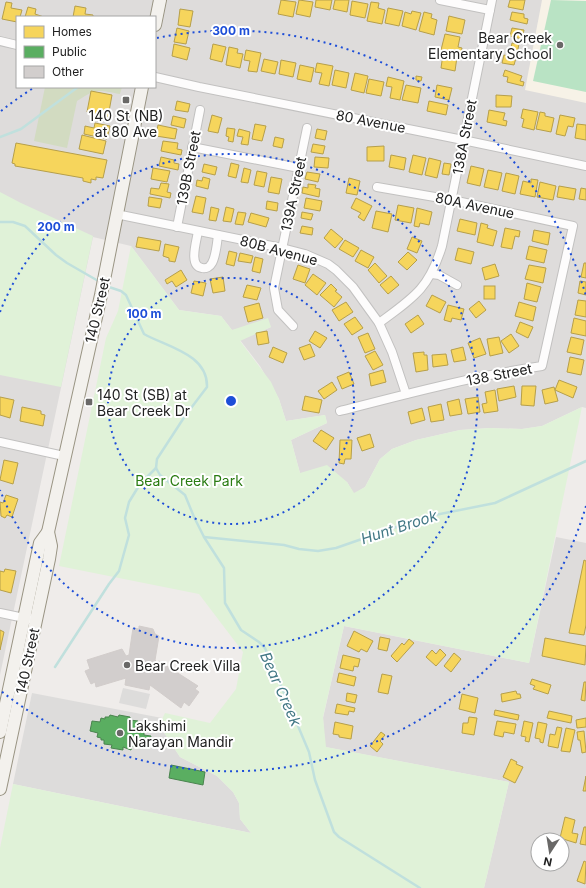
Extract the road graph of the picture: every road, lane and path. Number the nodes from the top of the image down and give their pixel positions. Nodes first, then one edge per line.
1 (160, 0) edge
2 (440, 0) edge
3 (492, 0) edge
4 (490, 10) junction
5 (156, 20) edge
6 (0, 41) edge
7 (16, 45) edge
8 (156, 77) edge
9 (142, 88) edge
10 (200, 110) dead end
11 (307, 128) dead end
12 (463, 140) junction
13 (192, 147) junction
14 (586, 166) edge
15 (298, 168) junction
16 (377, 187) dead end
17 (452, 200) junction
18 (116, 214) junction
19 (574, 226) joint
20 (177, 227) junction
21 (198, 231) junction
22 (218, 235) junction
23 (282, 248) junction
24 (432, 274) junction
25 (457, 285) dead end
26 (379, 323) junction
27 (292, 326) dead end
28 (406, 394) junction
29 (340, 411) dead end
30 (0, 442) edge
31 (64, 456) junction
32 (0, 613) edge
33 (30, 619) junction
34 (0, 732) edge
35 (0, 789) edge

1 - 5 main road
2 - 4 street
3 - 4 street, 138A Street
4 - 12 street, 138A Street
6 - 7 street
8 - 12 street, 80 Avenue
9 - 18 main road, 140 Street
10 - 13 street, 139B Street
11 - 15 street, 139A Street
12 - 14 street, 80 Avenue
12 - 17 street, 138A Street
13 - 15 street
13 - 20 street, 139B Street
15 - 23 street, 139A Street
16 - 17 street, 80A Avenue
17 - 19 street, 80A Avenue
17 - 24 street, 138A Street
18 - 20 street, 80B Avenue
18 - 31 main road, 140 Street
19 - 28 street, 138 Street
20 - 21 street, 80B Avenue
21 - 22 street, 80B Avenue
21 - 22 street
22 - 23 street, 80B Avenue
23 - 26 street, 80B Avenue
23 - 27 street, 139A Street
24 - 25 street
24 - 26 street, 138A Street
26 - 28 street, 80B Avenue
28 - 29 street, 138 Street
30 - 31 street
31 - 33 main road, 140 Street
32 - 33 street
33 - 34 main road, 140 Street
33 - 35 main road, 140 Street

